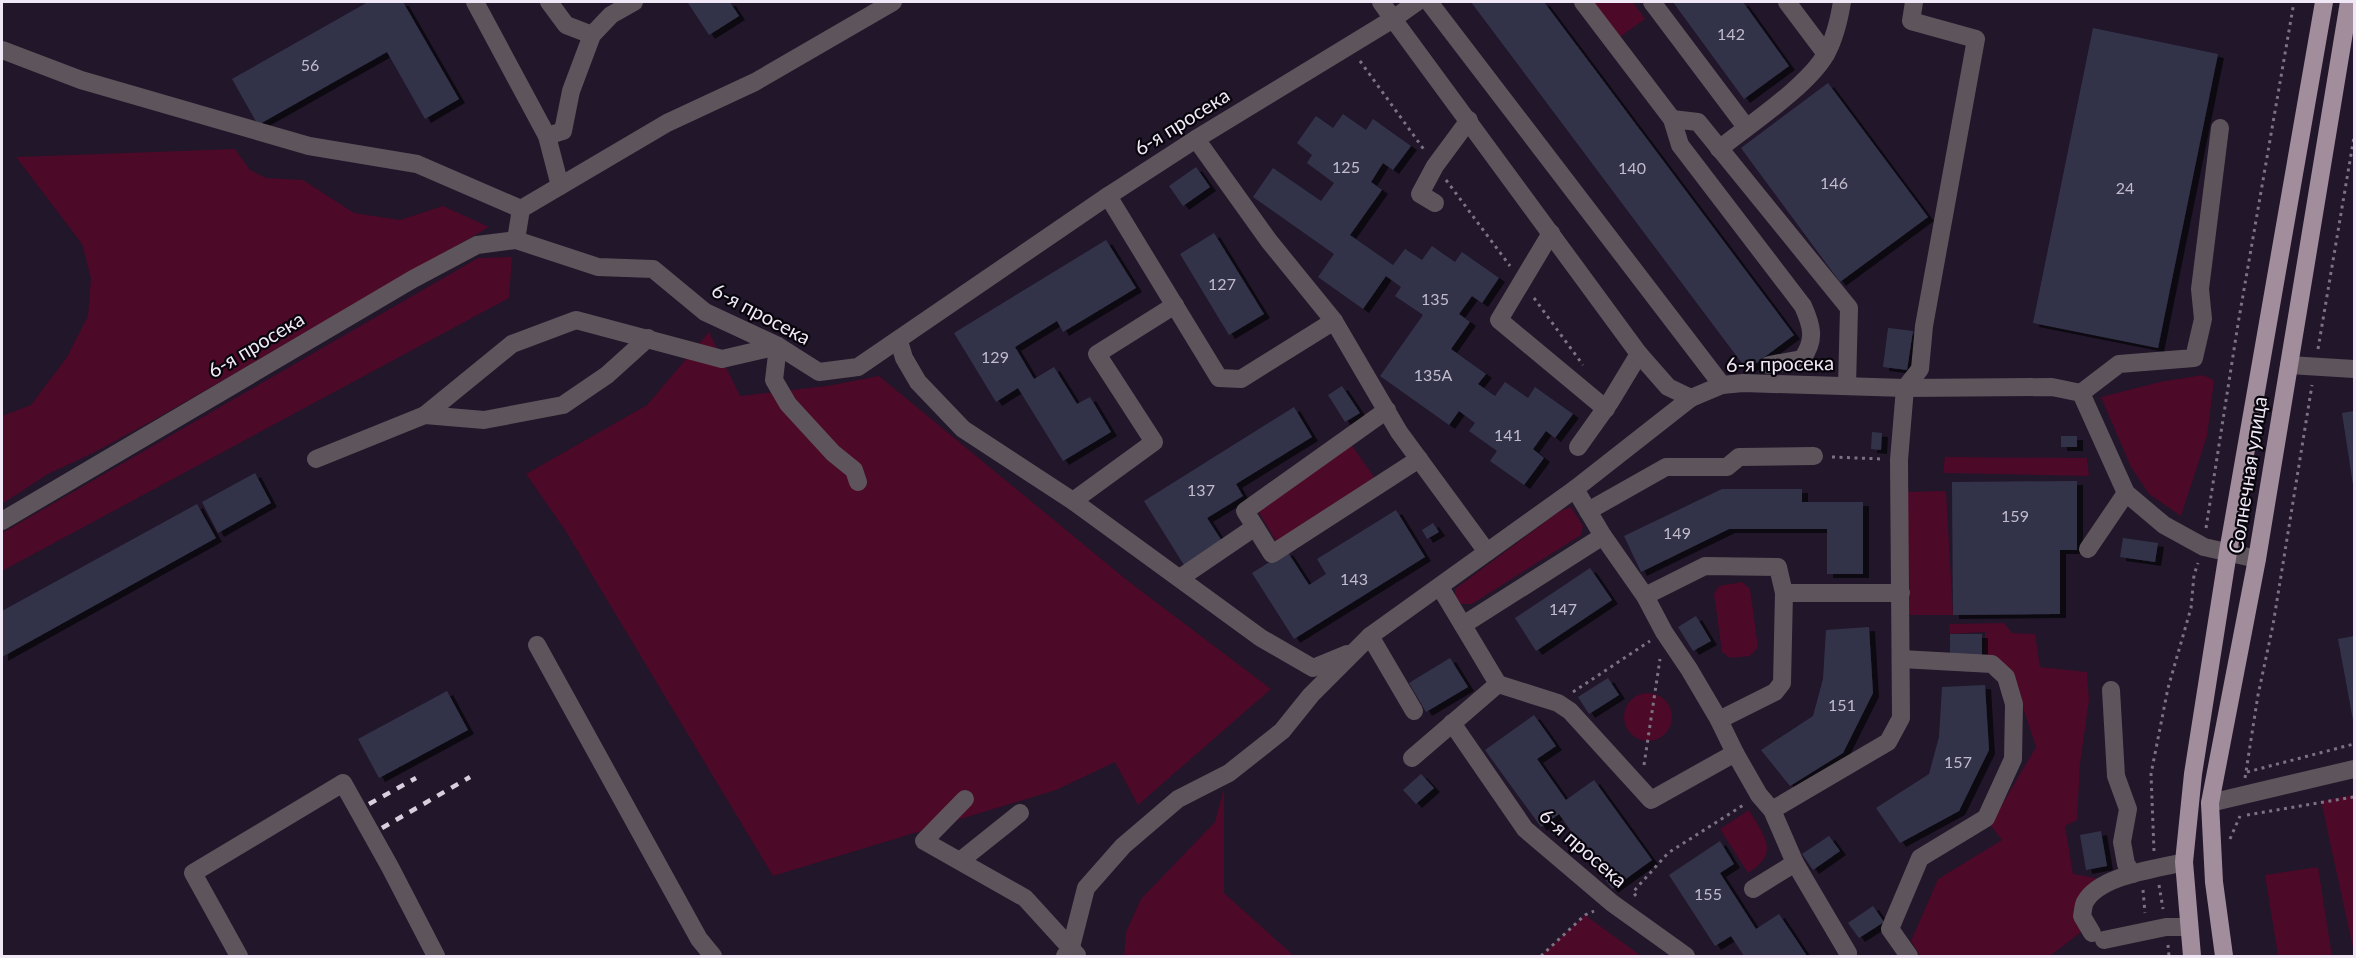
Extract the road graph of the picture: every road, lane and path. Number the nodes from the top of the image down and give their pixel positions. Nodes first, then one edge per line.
1 (475, 2) edge
2 (549, 2) edge
3 (634, 2) edge
4 (893, 2) edge
5 (1381, 2) edge
6 (1418, 2) edge
7 (1429, 2) edge
8 (1583, 2) edge
9 (1652, 2) edge
10 (1787, 2) edge
11 (1842, 2) edge
12 (1914, 2) edge
13 (2294, 2) edge
14 (2324, 2) edge
15 (2349, 2) edge
16 (1393, 19) junction
17 (2349, 34) edge
18 (592, 35) junction
19 (1349, 45) junction
20 (2, 50) edge
21 (1826, 54) junction
22 (1672, 119) junction
23 (1469, 120) junction
24 (1746, 127) junction
25 (2220, 128) dead end
26 (547, 136) junction
27 (2355, 137) edge
28 (1196, 139) junction
29 (1719, 149) junction
30 (1435, 166) junction
31 (560, 186) junction
32 (1108, 196) junction
33 (1435, 203) dead end
34 (521, 209) junction
35 (1551, 233) junction
36 (516, 240) junction
37 (1521, 282) junction
38 (1174, 305) junction
39 (1334, 321) junction
40 (648, 338) junction
41 (899, 340) junction
42 (778, 346) junction
43 (1639, 354) junction
44 (1583, 365) dead end
45 (1769, 365) dead end
46 (2289, 365) junction
47 (2315, 367) junction
48 (2355, 369) edge
49 (1722, 385) junction
50 (1847, 386) junction
51 (1905, 388) junction
52 (2081, 393) junction
53 (1691, 398) junction
54 (1606, 409) junction
55 (1387, 410) junction
56 (425, 415) junction
57 (1578, 447) dead end
58 (1814, 456) joint
59 (316, 459) dead end
60 (1419, 459) junction
61 (1899, 460) junction
62 (858, 482) dead end
63 (1575, 489) junction
64 (2126, 494) junction
65 (1073, 501) junction
66 (1588, 511) junction
67 (2, 521) edge
68 (1255, 527) junction
69 (1603, 536) junction
70 (2204, 547) junction
71 (2088, 549) dead end
72 (1487, 552) junction
73 (2228, 552) junction
74 (2257, 559) junction
75 (1180, 578) junction
76 (1440, 587) junction
77 (1784, 593) junction
78 (1901, 593) junction
79 (1645, 596) junction
80 (1463, 625) junction
81 (1664, 632) junction
82 (1370, 636) junction
83 (537, 645) dead end
84 (1351, 652) junction
85 (1901, 659) junction
86 (1498, 684) junction
87 (2111, 690) dead end
88 (1558, 703) junction
89 (1414, 711) dead end
90 (1719, 720) junction
91 (1452, 723) junction
92 (2355, 744) edge
93 (1735, 753) junction
94 (1412, 758) dead end
95 (2355, 769) edge
96 (2247, 772) junction
97 (1640, 788) junction
98 (1760, 795) junction
99 (2239, 796) junction
100 (2355, 797) edge
101 (964, 799) dead end
102 (2210, 803) junction
103 (1772, 810) junction
104 (1020, 813) dead end
105 (960, 861) junction
106 (2184, 862) junction
107 (1796, 863) junction
108 (2144, 871) junction
109 (1753, 889) dead end
110 (1640, 902) dead end
111 (1612, 903) junction
112 (2166, 927) junction
113 (2188, 927) junction
114 (2146, 931) junction
115 (1071, 953) edge
116 (1848, 953) dead end
117 (239, 957) edge
118 (436, 957) edge
119 (713, 957) edge
120 (1541, 957) edge
121 (1686, 957) edge
122 (1909, 957) edge
123 (2169, 957) edge
124 (2192, 957) edge
125 (2224, 957) edge

1 - 26 street
2 - 18 street
3 - 18 street
4 - 31 street
5 - 16 street
6 - 16 street, 6-я просека
7 - 49 street
8 - 22 street
9 - 24 street
10 - 21 street
11 - 21 street
12 - 51 street
13 - 70 path
14 - 73 main road, Солнечная улица
15 - 17 main road, Солнечная улица
16 - 19 street, 6-я просека
16 - 23 street
17 - 46 main road, Солнечная улица
18 - 26 street
19 - 28 street, 6-я просека
19 - 30 path
20 - 34 street
21 - 24 street
22 - 29 street
22 - 45 street
23 - 30 street
23 - 35 street
24 - 29 street
25 - 52 street
26 - 31 street
27 - 47 path
28 - 32 street, 6-я просека
28 - 39 street
29 - 50 street
30 - 33 street
30 - 37 path
31 - 34 street
32 - 38 street
32 - 41 street, 6-я просека
34 - 36 street
35 - 37 street
35 - 43 street
36 - 42 street, 6-я просека
36 - 67 street, 6-я просека
37 - 44 path
37 - 54 street
38 - 39 street
38 - 65 street
39 - 55 street
40 - 42 street
40 - 56 street
40 - 56 street
41 - 42 street, 6-я просека
41 - 65 street
42 - 62 street
43 - 53 street
43 - 54 street
46 - 47 street
46 - 74 main road, Солнечная улица
47 - 48 street
47 - 96 path
49 - 50 street, 6-я просека
49 - 53 street, 6-я просека
50 - 51 street, 6-я просека
51 - 52 street, 6-я просека
51 - 61 street
52 - 64 street
53 - 63 street, 6-я просека
54 - 57 street
55 - 60 street
55 - 68 street
56 - 59 street
58 - 61 path
58 - 66 street
60 - 68 street
60 - 72 street
61 - 78 street
63 - 66 street
63 - 72 street, 6-я просека
64 - 70 street
64 - 71 street
65 - 75 street
66 - 69 street
68 - 75 street
69 - 79 street
69 - 80 street
70 - 73 street
70 - 108 path
72 - 76 street, 6-я просека
73 - 74 street
73 - 106 main road, Солнечная улица
74 - 102 main road, Солнечная улица
75 - 84 street
76 - 80 street
76 - 82 street, 6-я просека
77 - 78 street
77 - 79 street
77 - 90 street
78 - 85 street
79 - 81 street
80 - 86 street
81 - 88 path
81 - 90 street
81 - 97 path
82 - 84 street, 6-я просека
82 - 89 street
83 - 119 street
84 - 115 street
85 - 103 street
85 - 122 street
86 - 88 street
86 - 91 street
87 - 108 street
88 - 97 street
90 - 93 street
91 - 94 street
91 - 111 street, 6-я просека
92 - 96 path
93 - 97 street
93 - 98 street
95 - 99 street
96 - 99 path
98 - 103 street
98 - 110 path
99 - 100 path
99 - 102 street
101 - 105 street
102 - 125 main road, Солнечная улица
103 - 107 street
104 - 105 street
105 - 115 street
106 - 108 street
106 - 113 main road, Солнечная улица
107 - 109 street
107 - 116 street
108 - 112 path
108 - 114 path
108 - 114 street
111 - 120 path
111 - 121 street, 6-я просека
112 - 113 street
112 - 114 street
112 - 123 path
113 - 124 main road, Солнечная улица
117 - 118 street

